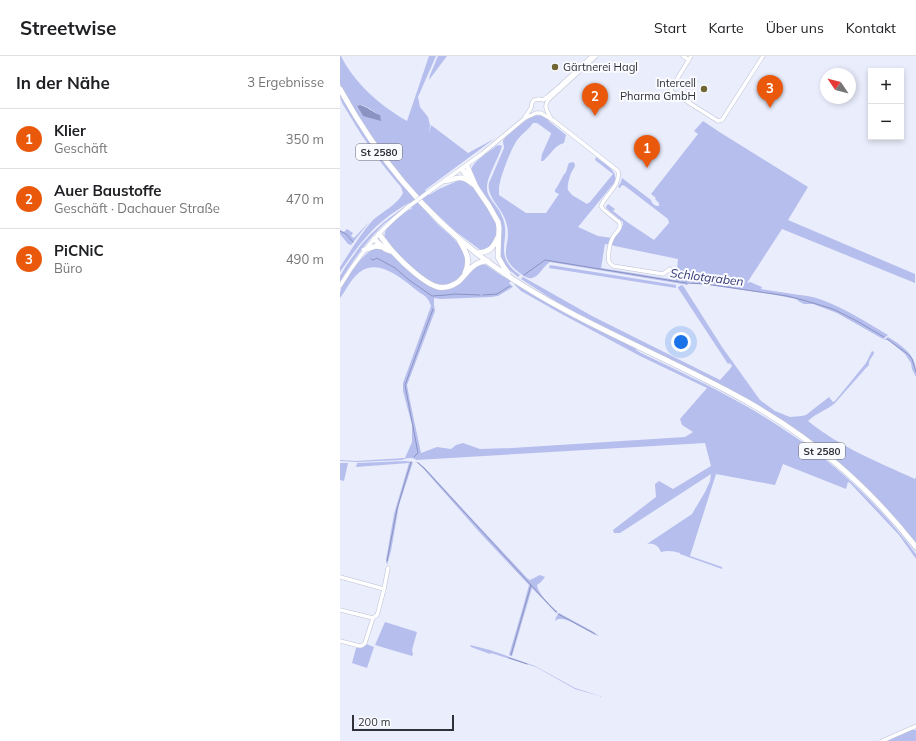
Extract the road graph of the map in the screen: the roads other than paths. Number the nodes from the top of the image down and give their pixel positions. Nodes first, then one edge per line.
1 (592, 56) edge
2 (596, 56) edge
3 (683, 56) edge
4 (691, 56) edge
5 (763, 56) edge
6 (689, 60) junction
7 (340, 89) edge
8 (542, 100) junction
9 (546, 104) junction
10 (531, 108) junction
11 (546, 108) junction
12 (538, 113) junction
13 (525, 118) junction
14 (553, 120) junction
15 (467, 166) junction
16 (462, 169) junction
17 (445, 181) junction
18 (470, 181) junction
19 (476, 187) junction
20 (379, 234) junction
21 (499, 234) junction
22 (456, 236) junction
23 (374, 239) junction
24 (385, 249) junction
25 (364, 250) junction
26 (477, 253) junction
27 (394, 254) junction
28 (488, 261) junction
29 (670, 269) dead end
30 (463, 277) junction
31 (512, 277) junction
32 (340, 286) edge
33 (916, 547) edge
34 (388, 568) dead end
35 (340, 577) edge
36 (384, 589) junction
37 (340, 610) edge
38 (373, 618) junction
39 (340, 641) edge
40 (916, 726) edge
41 (882, 741) edge

1 - 8 street
2 - 9 street
3 - 6 street
4 - 6 street
5 - 6 street
7 - 22 highway, St 2580
8 - 9 street
8 - 10 street
9 - 11 street
10 - 12 street
10 - 13 street
11 - 12 street
11 - 14 street
12 - 13 street
12 - 14 street
13 - 15 street
14 - 29 street
15 - 16 street
15 - 19 highway, St 2580
16 - 17 street
16 - 18 highway, St 2580
17 - 18 highway
17 - 20 street, bridge
18 - 19 highway, St 2580
19 - 21 highway, St 2580
20 - 23 street
20 - 27 highway
21 - 26 highway
21 - 31 highway, St 2580
22 - 26 highway, St 2580
22 - 30 highway, St 2580
23 - 24 highway
23 - 25 street
24 - 25 highway
24 - 27 highway
25 - 32 street
26 - 28 highway, St 2580
27 - 30 highway
28 - 30 highway
28 - 31 highway, St 2580
31 - 33 highway, St 2580
34 - 36 street
35 - 36 street
36 - 38 street
37 - 38 street
38 - 39 street
40 - 41 street

